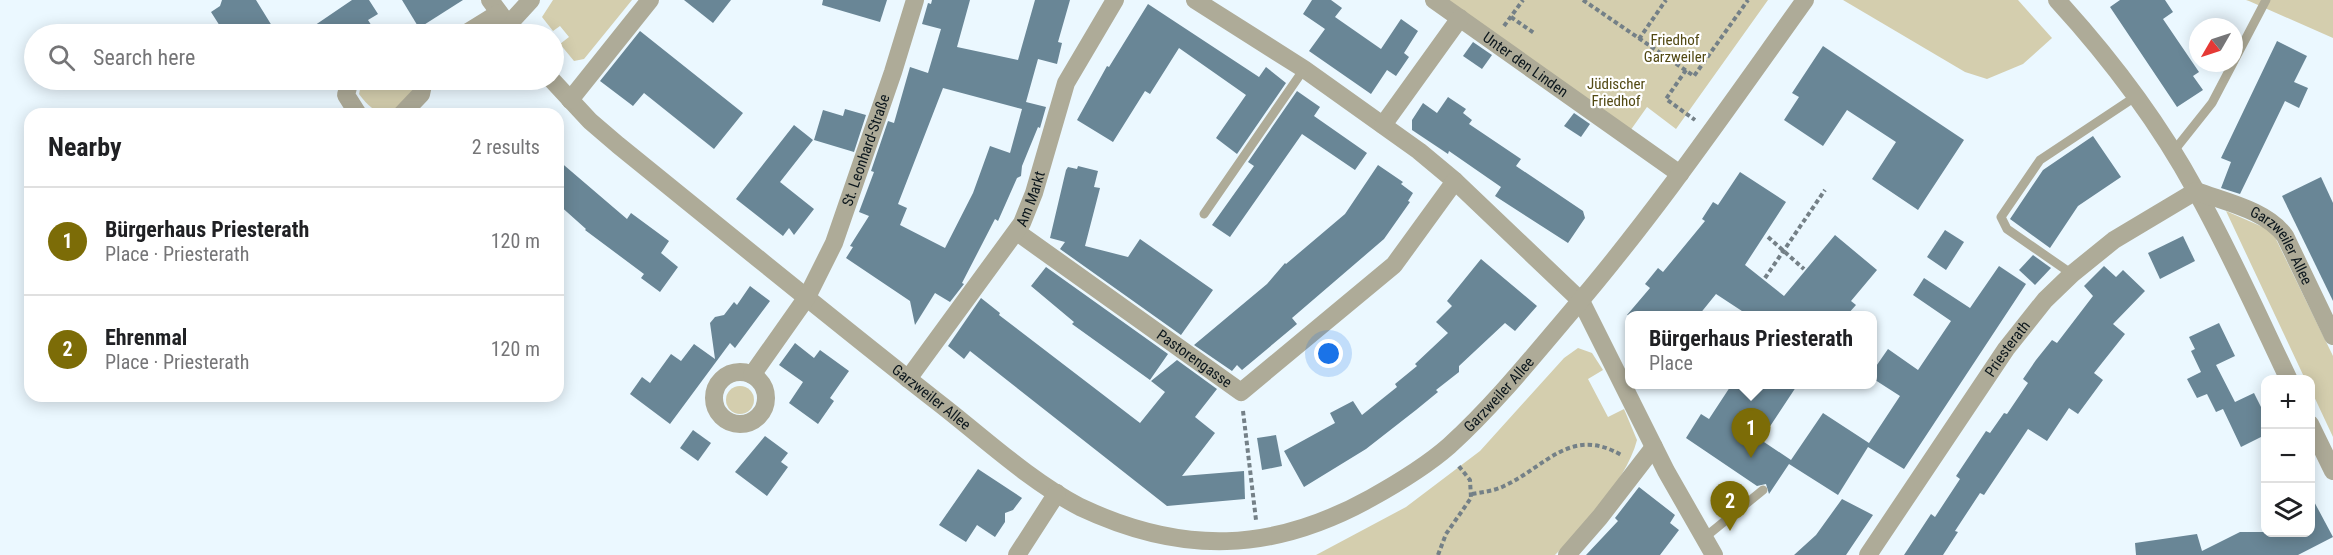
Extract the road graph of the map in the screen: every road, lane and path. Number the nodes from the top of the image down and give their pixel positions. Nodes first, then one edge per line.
1 (531, 0) edge
2 (650, 0) edge
3 (915, 0) edge
4 (1115, 0) edge
5 (1196, 0) edge
6 (1434, 0) edge
7 (1523, 0) edge
8 (1583, 0) edge
9 (1666, 0) edge
10 (1748, 0) edge
11 (1805, 0) edge
12 (2057, 0) edge
13 (2266, 0) edge
14 (1511, 17) junction
15 (503, 18) edge
16 (1460, 18) junction
17 (489, 24) edge
18 (1534, 33) dead end
19 (1639, 39) junction
20 (1493, 42) junction
21 (2243, 45) edge
22 (1304, 69) junction
23 (1686, 70) junction
24 (2229, 72) edge
25 (347, 90) edge
26 (420, 90) edge
27 (561, 90) edge
28 (2135, 97) junction
29 (570, 100) junction
30 (354, 108) edge
31 (408, 108) edge
32 (1383, 125) junction
33 (1710, 131) junction
34 (2173, 152) junction
35 (1680, 174) junction
36 (1455, 181) junction
37 (1825, 190) dead end
38 (2196, 191) junction
39 (1204, 214) dead end
40 (1017, 232) junction
41 (1768, 237) dead end
42 (1784, 252) junction
43 (1804, 269) dead end
44 (2072, 274) junction
45 (1765, 278) dead end
46 (807, 297) junction
47 (1581, 301) junction
48 (2333, 336) edge
49 (752, 375) dead end
50 (2287, 375) edge
51 (908, 379) junction
52 (1241, 393) junction
53 (2312, 429) edge
54 (1654, 447) junction
55 (1445, 449) junction
56 (1639, 466) junction
57 (2333, 471) edge
58 (1763, 490) dead end
59 (1057, 493) junction
60 (1472, 494) junction
61 (1704, 538) junction
62 (1264, 548) edge
63 (1017, 555) edge
64 (1438, 555) edge
65 (1567, 555) edge
66 (1714, 555) edge
67 (1868, 555) edge

1 - 15 street
2 - 29 street
3 - 46 street, St. Leonhard-Straße
4 - 40 street, Am Markt
5 - 22 street
6 - 16 street, Unter den Linden
7 - 14 path
8 - 19 path
9 - 19 path
10 - 23 path
11 - 33 street, Garzweiler Allee
12 - 28 street
13 - 21 lane
14 - 18 path
14 - 20 path
15 - 17 street
16 - 20 street, Unter den Linden
16 - 32 street
19 - 23 path
20 - 35 street, Unter den Linden
22 - 32 street
22 - 39 lane
23 - 33 path
24 - 34 lane
25 - 30 street
26 - 31 street
27 - 29 street, Garzweiler Allee
28 - 34 street
28 - 44 lane
29 - 46 street, Garzweiler Allee
32 - 36 street
33 - 35 street, Garzweiler Allee
34 - 38 street
35 - 47 street, Garzweiler Allee
36 - 47 street
36 - 52 street, Pastorengasse
37 - 42 path
38 - 44 street, Priesterath
38 - 48 street, Garzweiler Allee
38 - 50 street
40 - 51 street, Am Markt
40 - 52 street, Pastorengasse
41 - 42 path
42 - 43 path
42 - 45 path
44 - 67 street, Priesterath
46 - 49 street
46 - 51 street, Garzweiler Allee
47 - 54 street
47 - 55 street, Garzweiler Allee
51 - 59 street, Garzweiler Allee
52 - 62 path
53 - 57 street
54 - 56 street
54 - 61 street
55 - 60 path
55 - 62 street, Garzweiler Allee
56 - 60 path
56 - 65 street
58 - 61 lane
59 - 62 street, Garzweiler Allee
59 - 63 street
60 - 64 path
61 - 66 street

